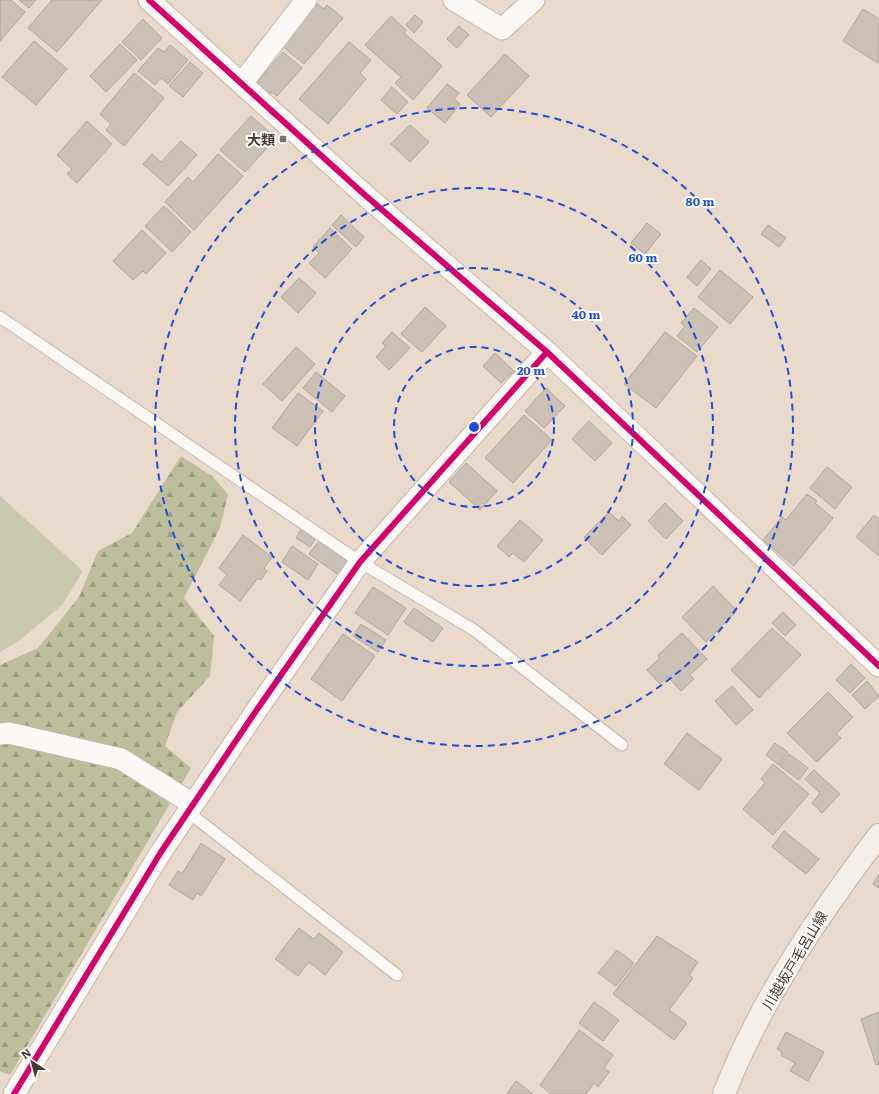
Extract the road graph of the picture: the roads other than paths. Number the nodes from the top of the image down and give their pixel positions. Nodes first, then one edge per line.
1 (149, 0) edge
2 (306, 0) edge
3 (454, 0) edge
4 (534, 0) edge
5 (242, 83) junction
6 (0, 317) edge
7 (547, 352) junction
8 (360, 562) junction
9 (879, 666) edge
10 (0, 734) edge
11 (622, 745) dead end
12 (190, 808) junction
13 (879, 835) edge
14 (397, 975) dead end
15 (14, 1094) edge
16 (724, 1094) edge

1 - 5 street
2 - 5 street
3 - 4 street
5 - 7 street
6 - 8 lane
7 - 8 street
7 - 9 street
8 - 11 lane
8 - 12 street
10 - 12 street
12 - 14 lane
12 - 15 street
13 - 16 main road, 川越坂戸毛呂山線

